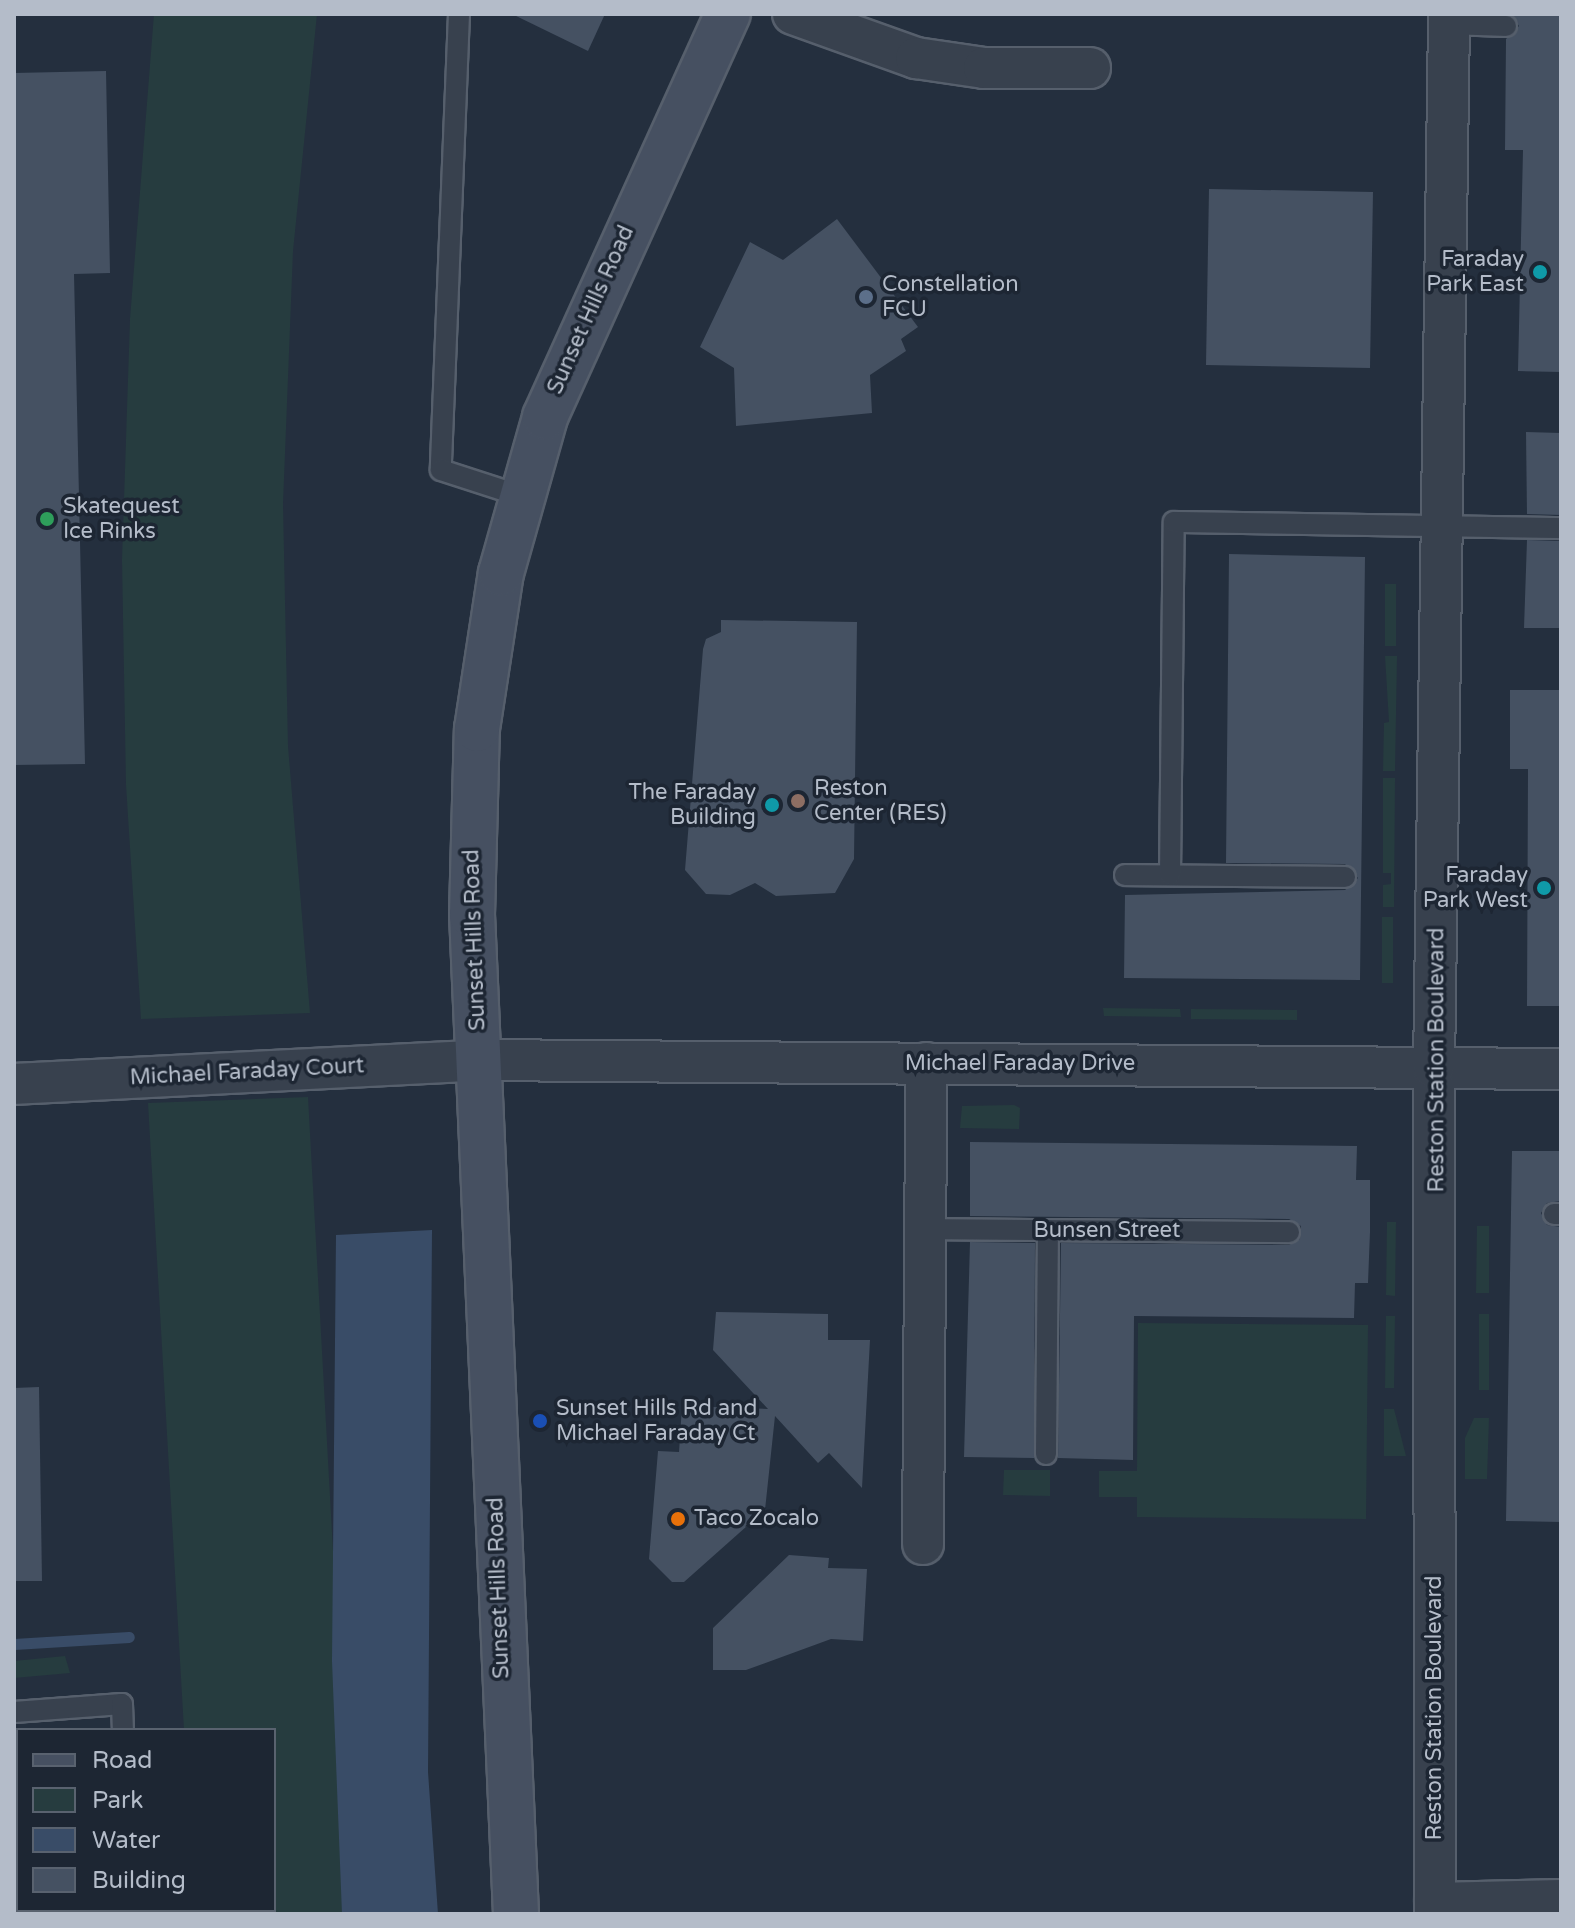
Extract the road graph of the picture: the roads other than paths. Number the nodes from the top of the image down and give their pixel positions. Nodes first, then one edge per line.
1 (459, 14) edge
2 (728, 14) edge
3 (793, 14) edge
4 (1449, 19) edge
5 (1506, 26) dead end
6 (1090, 68) dead end
7 (521, 496) junction
8 (1444, 526) junction
9 (1561, 528) edge
10 (1125, 875) dead end
11 (1170, 875) junction
12 (1345, 877) dead end
13 (480, 1060) junction
14 (926, 1063) junction
15 (1434, 1068) junction
16 (1561, 1069) edge
17 (14, 1084) edge
18 (925, 1229) junction
19 (1048, 1230) junction
20 (1289, 1232) dead end
21 (1046, 1454) dead end
22 (923, 1544) dead end
23 (21, 1718) edge
24 (123, 1728) edge
25 (1561, 1900) edge
26 (1435, 1908) edge
27 (516, 1914) edge

1 - 7 lane
2 - 7 main road, Sunset Hills Road
3 - 6 street
4 - 5 lane
4 - 8 street, Reston Station Boulevard
7 - 13 main road, Sunset Hills Road
8 - 9 lane
8 - 11 lane
8 - 15 street, Reston Station Boulevard
10 - 11 lane
11 - 12 lane
13 - 14 street, Michael Faraday Drive
13 - 17 street, Michael Faraday Court
13 - 27 main road, Sunset Hills Road
14 - 15 street, Michael Faraday Drive
14 - 18 street
15 - 16 street, Michael Faraday Drive
15 - 26 street, Reston Station Boulevard
18 - 19 lane, Bunsen Street
18 - 22 street
19 - 20 lane, Bunsen Street
19 - 21 lane
23 - 24 lane
25 - 26 street

